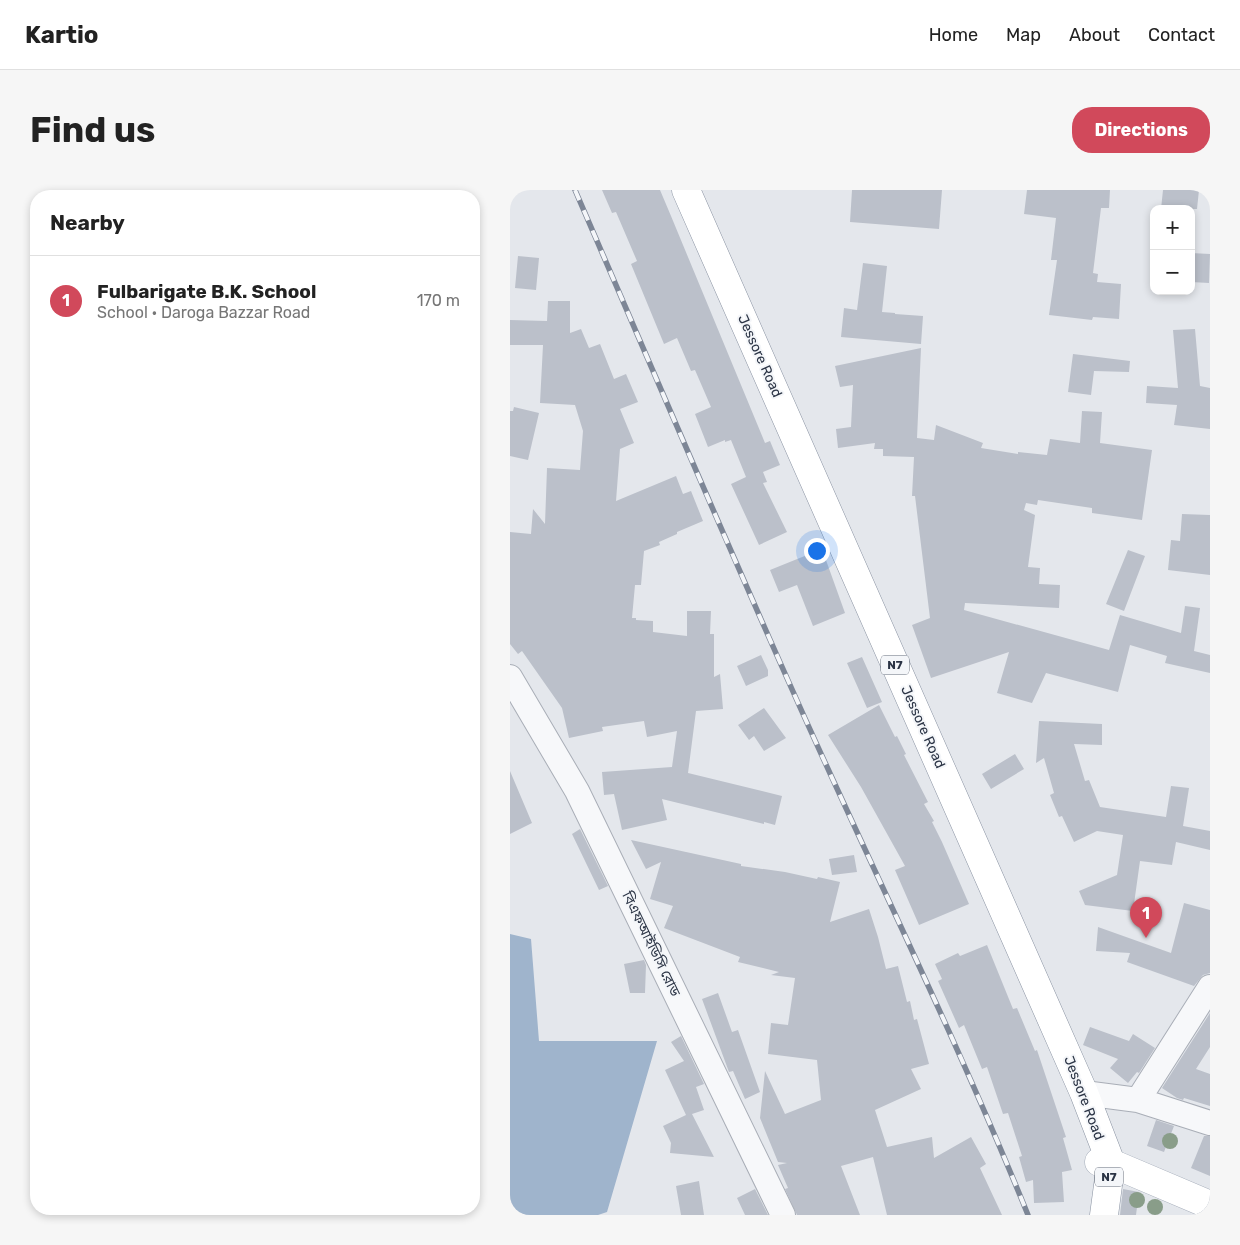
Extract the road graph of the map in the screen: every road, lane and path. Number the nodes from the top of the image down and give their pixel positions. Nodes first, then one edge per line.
1 (686, 190) edge
2 (510, 677) edge
3 (1210, 987) edge
4 (1084, 1093) junction
5 (1138, 1100) junction
6 (1210, 1123) edge
7 (1104, 1155) junction
8 (1210, 1205) edge
9 (783, 1215) edge
10 (1090, 1215) edge
11 (1104, 1215) edge

1 - 4 main road, Jessore Road / N7
2 - 9 street, বিএফআইডিসি রোড
3 - 5 street
4 - 5 street
4 - 7 main road, Jessore Road / N7
5 - 6 street
7 - 8 main road
7 - 10 main road, N7
7 - 11 main road, N7

